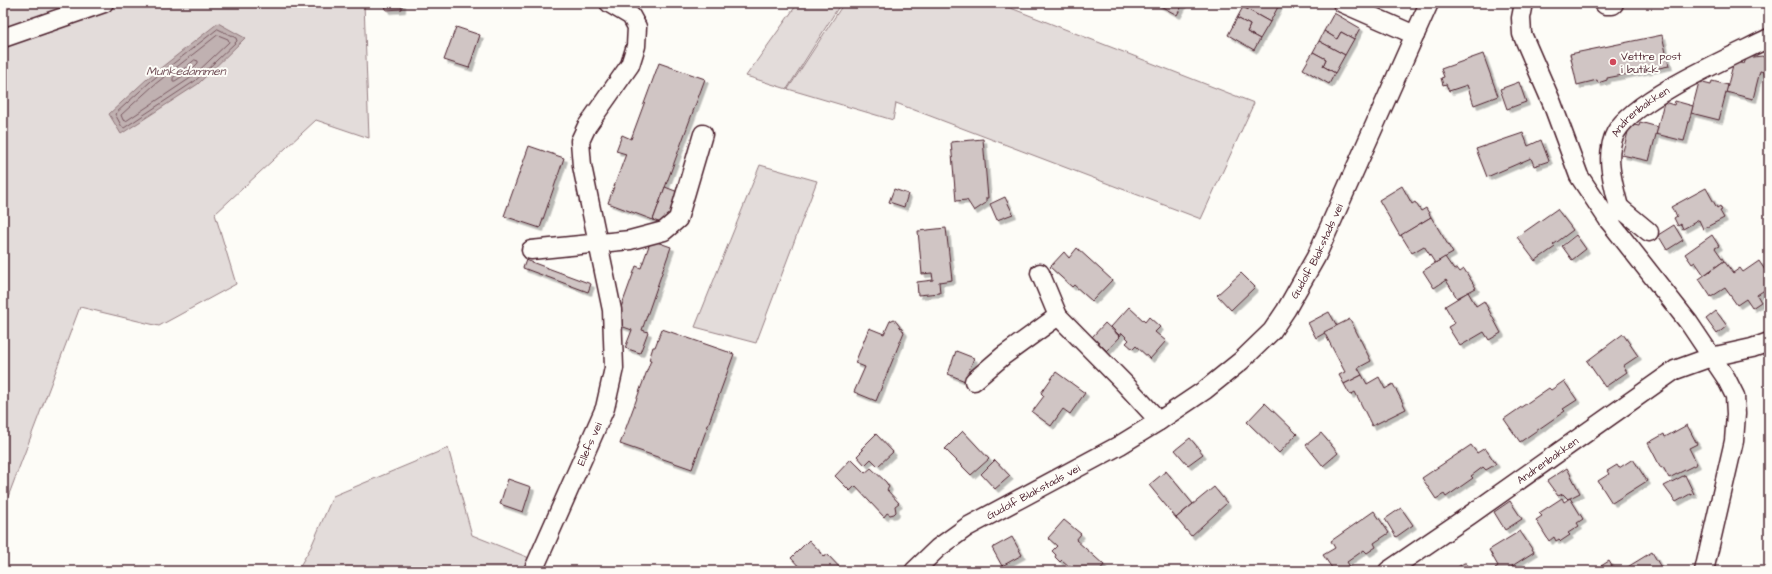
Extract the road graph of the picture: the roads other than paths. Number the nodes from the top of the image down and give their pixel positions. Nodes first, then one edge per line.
1 (104, 3) edge
2 (609, 3) edge
3 (1342, 3) edge
4 (1429, 3) edge
5 (1524, 3) edge
6 (1606, 3) edge
7 (1612, 3) edge
8 (1415, 35) junction
9 (3, 38) edge
10 (1769, 38) edge
11 (703, 134) dead end
12 (1614, 214) junction
13 (1649, 232) dead end
14 (598, 243) junction
15 (531, 250) dead end
16 (1040, 273) dead end
17 (1058, 316) junction
18 (1769, 342) edge
19 (1711, 357) junction
20 (974, 381) dead end
21 (1159, 421) junction
22 (533, 571) edge
23 (914, 571) edge
24 (1388, 571) edge
25 (1704, 571) edge

1 - 9 street
2 - 14 street, Ellefs vei
3 - 8 street
4 - 8 street, Gudolf Blakstads vei
5 - 12 street, Andrenbakken
6 - 7 main road
8 - 21 street, Gudolf Blakstads vei
10 - 12 street, Andrenbakken
11 - 14 street
12 - 13 street
12 - 19 street, Andrenbakken
14 - 15 street
14 - 22 street, Ellefs vei
16 - 17 street
17 - 20 street
17 - 21 street
18 - 19 street, Andrenbakken
19 - 24 street, Andrenbakken
19 - 25 street, Andrenbakken
21 - 23 street, Gudolf Blakstads vei

